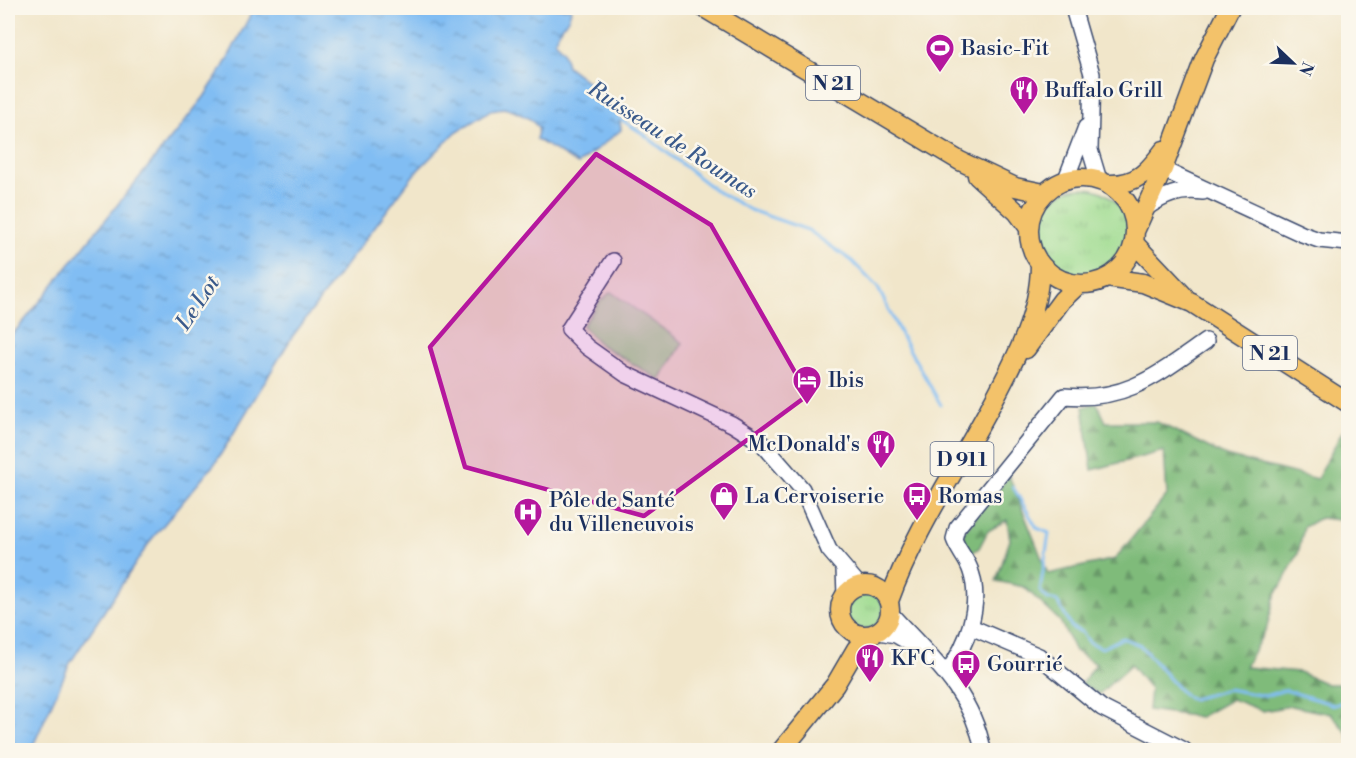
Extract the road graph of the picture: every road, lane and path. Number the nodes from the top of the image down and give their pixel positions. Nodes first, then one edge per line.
1 (704, 8) edge
2 (1073, 8) edge
3 (1230, 8) edge
4 (1090, 116) junction
5 (960, 161) junction
6 (1158, 167) junction
7 (1066, 179) junction
8 (1104, 182) junction
9 (1044, 193) junction
10 (1218, 193) junction
11 (1145, 209) junction
12 (1029, 228) junction
13 (1135, 236) junction
14 (1348, 243) edge
15 (614, 261) dead end
16 (1040, 264) junction
17 (1107, 278) junction
18 (1079, 284) junction
19 (1192, 303) junction
20 (1206, 341) dead end
21 (1009, 372) junction
22 (1348, 403) edge
23 (915, 545) junction
24 (859, 589) junction
25 (890, 607) junction
26 (845, 626) junction
27 (971, 627) junction
28 (873, 634) junction
29 (929, 657) junction
30 (947, 672) junction
31 (819, 705) junction
32 (782, 750) edge
33 (983, 750) edge
34 (1184, 750) edge

1 - 5 main road, N 21
2 - 4 street
3 - 6 main road
4 - 7 street
4 - 8 street
5 - 9 main road, N 21
5 - 12 main road, N 21
6 - 8 main road
6 - 10 street
6 - 11 main road
7 - 8 main road
7 - 9 main road
8 - 13 main road
9 - 12 main road
10 - 11 street
10 - 14 street
11 - 13 main road
12 - 16 main road
13 - 17 main road
13 - 19 main road, N 21
15 - 24 street
16 - 18 main road
16 - 21 main road, D 911
17 - 18 main road
17 - 19 main road, N 21
18 - 21 main road, D 911
19 - 22 main road, N 21
20 - 27 street
21 - 23 main road, D 911
23 - 24 main road, D 911
23 - 25 main road, D 911
24 - 25 main road
24 - 26 main road
25 - 28 main road
25 - 29 street
26 - 28 main road
26 - 31 main road
27 - 30 street
27 - 34 street
28 - 29 street
28 - 31 main road
29 - 30 street
30 - 33 street
31 - 32 main road

